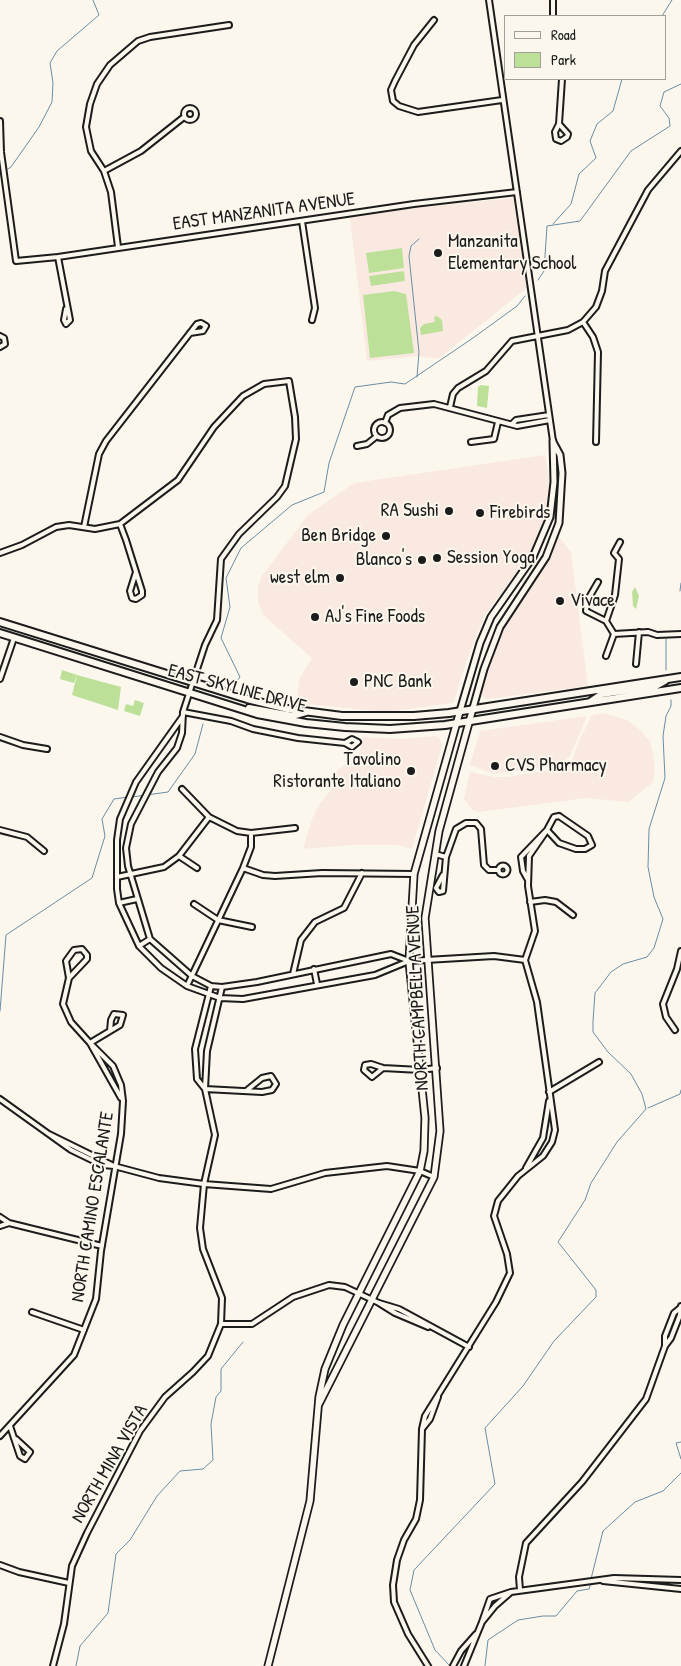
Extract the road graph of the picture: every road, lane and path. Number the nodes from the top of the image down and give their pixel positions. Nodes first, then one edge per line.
1 (489, 0) edge
2 (553, 0) edge
3 (553, 15) edge
4 (434, 20) dead end
5 (229, 25) dead end
6 (562, 80) edge
7 (391, 96) junction
8 (386, 98) dead end
9 (502, 100) junction
10 (184, 117) dead end
11 (0, 121) edge
12 (559, 124) dead end
13 (1, 133) edge
14 (681, 151) edge
15 (104, 171) junction
16 (517, 192) junction
17 (302, 221) junction
18 (118, 247) junction
19 (58, 258) junction
20 (66, 309) dead end
21 (312, 320) dead end
22 (583, 322) junction
23 (190, 333) dead end
24 (0, 336) edge
25 (537, 336) junction
26 (0, 347) edge
27 (450, 407) junction
28 (549, 415) junction
29 (550, 420) junction
30 (498, 422) junction
31 (385, 423) junction
32 (512, 424) junction
33 (378, 436) junction
34 (553, 441) junction
35 (471, 442) dead end
36 (596, 442) dead end
37 (357, 446) dead end
38 (120, 524) junction
39 (84, 526) junction
40 (620, 542) dead end
41 (0, 553) edge
42 (136, 572) junction
43 (598, 582) dead end
44 (606, 621) junction
45 (0, 622) edge
46 (639, 632) junction
47 (0, 633) edge
48 (614, 634) junction
49 (681, 634) edge
50 (14, 638) junction
51 (50, 650) junction
52 (606, 656) dead end
53 (113, 657) junction
54 (636, 664) dead end
55 (681, 677) edge
56 (0, 679) edge
57 (671, 679) junction
58 (194, 682) junction
59 (681, 688) edge
60 (190, 694) junction
61 (219, 702) junction
62 (590, 702) junction
63 (473, 708) junction
64 (460, 711) junction
65 (306, 712) junction
66 (183, 714) junction
67 (469, 722) junction
68 (456, 723) junction
69 (0, 737) edge
70 (345, 743) dead end
71 (47, 750) dead end
72 (150, 764) junction
73 (158, 772) junction
74 (182, 789) dead end
75 (209, 817) junction
76 (295, 828) dead end
77 (0, 830) edge
78 (547, 830) junction
79 (251, 833) junction
80 (44, 851) dead end
81 (529, 853) junction
82 (435, 854) junction
83 (180, 856) junction
84 (446, 857) junction
85 (197, 868) dead end
86 (243, 868) junction
87 (498, 870) dead end
88 (362, 873) junction
89 (414, 874) junction
90 (130, 875) junction
91 (443, 875) dead end
92 (117, 877) junction
93 (528, 880) junction
94 (137, 900) junction
95 (530, 902) junction
96 (119, 903) junction
97 (194, 904) dead end
98 (572, 915) dead end
99 (218, 920) junction
100 (252, 927) dead end
101 (150, 939) junction
102 (139, 946) junction
103 (681, 951) edge
104 (428, 959) junction
105 (409, 960) junction
106 (525, 960) junction
107 (314, 970) junction
108 (293, 974) junction
109 (192, 976) junction
110 (69, 978) junction
111 (316, 984) junction
112 (187, 986) junction
113 (211, 986) junction
114 (222, 987) junction
115 (209, 994) junction
116 (220, 998) junction
117 (675, 1030) dead end
118 (110, 1031) junction
119 (90, 1043) junction
120 (599, 1062) dead end
121 (383, 1068) junction
122 (437, 1068) junction
123 (420, 1070) junction
124 (205, 1089) junction
125 (246, 1091) junction
126 (549, 1092) junction
127 (0, 1099) edge
128 (123, 1101) junction
129 (549, 1101) junction
130 (114, 1166) junction
131 (526, 1168) junction
132 (420, 1171) junction
133 (434, 1177) junction
134 (204, 1184) junction
135 (0, 1217) edge
136 (10, 1223) junction
137 (0, 1226) edge
138 (102, 1246) junction
139 (359, 1293) junction
140 (372, 1299) junction
141 (680, 1307) edge
142 (32, 1312) dead end
143 (221, 1324) junction
144 (84, 1330) junction
145 (469, 1347) junction
146 (320, 1404) junction
147 (10, 1426) junction
148 (0, 1436) edge
149 (16, 1439) junction
150 (0, 1565) edge
151 (681, 1580) edge
152 (601, 1581) junction
153 (69, 1583) junction
154 (681, 1589) edge
155 (520, 1590) junction
156 (511, 1592) junction
157 (482, 1622) junction
158 (476, 1634) junction
159 (52, 1666) edge
160 (268, 1666) edge
161 (428, 1666) edge
162 (453, 1666) edge
163 (464, 1666) edge

1 - 9 street, NORTH CAMPBELL AVENUE
2 - 3 street
4 - 7 street
5 - 15 street
6 - 12 street
7 - 8 street
7 - 9 street
9 - 16 street, NORTH CAMPBELL AVENUE
10 - 15 street
11 - 13 street
13 - 19 street, EAST MANZANITA AVENUE
14 - 22 street
15 - 18 street
16 - 17 street, EAST MANZANITA AVENUE
16 - 25 street, NORTH CAMPBELL AVENUE
17 - 18 street, EAST MANZANITA AVENUE
17 - 21 street
18 - 19 street, EAST MANZANITA AVENUE
19 - 20 street
22 - 25 street
22 - 36 street
23 - 39 street
24 - 26 street
25 - 27 street
25 - 28 street, NORTH CAMPBELL AVENUE
27 - 30 street
27 - 31 street
28 - 29 street, NORTH CAMPBELL AVENUE
28 - 32 street
29 - 32 street
29 - 34 street, NORTH CAMPBELL AVENUE
30 - 32 street
30 - 35 street
31 - 33 street
31 - 33 street
33 - 37 street
34 - 63 street, NORTH CAMPBELL AVENUE
34 - 64 street, NORTH CAMPBELL AVENUE
38 - 39 street
38 - 42 street
38 - 58 street
39 - 41 street
40 - 44 street
42 - 42 street
43 - 44 street
44 - 48 street
45 - 53 main road, EAST SKYLINE DRIVE
46 - 48 street
46 - 49 street
46 - 54 street
47 - 50 main road, EAST SKYLINE DRIVE
48 - 52 street
50 - 51 main road, EAST SKYLINE DRIVE
50 - 56 street
51 - 53 main road
51 - 60 main road, EAST SKYLINE DRIVE
53 - 58 main road, EAST SKYLINE DRIVE
55 - 57 main road, EAST SKYLINE DRIVE
57 - 62 main road
57 - 63 main road, EAST SKYLINE DRIVE
58 - 60 street
58 - 65 main road, EAST SKYLINE DRIVE
59 - 62 main road, EAST SKYLINE DRIVE
60 - 61 main road, EAST SKYLINE DRIVE
60 - 66 street
61 - 65 main road
61 - 68 main road, EAST SKYLINE DRIVE
62 - 67 main road, EAST SKYLINE DRIVE
63 - 64 main road, EAST SKYLINE DRIVE
63 - 67 main road, NORTH CAMPBELL AVENUE
64 - 65 main road, EAST SKYLINE DRIVE
64 - 68 main road, NORTH CAMPBELL AVENUE
66 - 70 street
66 - 72 street
66 - 73 street
67 - 68 main road, EAST SKYLINE DRIVE
67 - 82 main road, NORTH CAMPBELL AVENUE
68 - 89 main road, NORTH CAMPBELL AVENUE
69 - 71 street
72 - 73 street
72 - 92 street
73 - 90 street
74 - 75 street
75 - 79 street
75 - 83 street
76 - 79 street
77 - 80 street
78 - 78 street
78 - 81 street
79 - 86 street
81 - 93 street
81 - 93 street
82 - 84 street
82 - 104 main road, NORTH CAMPBELL AVENUE
83 - 85 street
83 - 90 street
84 - 87 street
84 - 91 street
86 - 88 street
86 - 99 street
88 - 89 street
88 - 108 street
89 - 105 main road, NORTH CAMPBELL AVENUE
90 - 92 street
90 - 94 street
92 - 96 street
93 - 95 street
94 - 96 street
94 - 101 street
95 - 98 street
95 - 106 street
96 - 102 street
97 - 99 street
99 - 100 street
99 - 109 street
101 - 102 street
101 - 109 street
102 - 112 street
103 - 117 street
104 - 105 street
104 - 106 street
104 - 122 main road, NORTH CAMPBELL AVENUE
105 - 107 street
105 - 111 street
105 - 123 main road, NORTH CAMPBELL AVENUE
106 - 126 street
107 - 108 street
107 - 111 street
108 - 114 street
109 - 112 street
109 - 113 street
110 - 110 street, NORTH CAMINO ESCALANTE
110 - 119 street, NORTH CAMINO ESCALANTE
111 - 116 street
112 - 115 street
113 - 114 street
113 - 115 street, NORTH MINA VISTA
114 - 116 street, NORTH MINA VISTA
115 - 116 street
115 - 124 street, NORTH MINA VISTA
116 - 124 street, NORTH MINA VISTA
118 - 118 street
118 - 119 street
119 - 128 street, NORTH CAMINO ESCALANTE
119 - 128 street, NORTH CAMINO ESCALANTE
120 - 126 street
121 - 121 street
121 - 123 street
122 - 123 street
122 - 133 main road, NORTH CAMPBELL AVENUE
123 - 132 main road, NORTH CAMPBELL AVENUE
124 - 125 street
124 - 134 street, NORTH MINA VISTA
125 - 125 street
126 - 129 street
127 - 130 street
128 - 130 street, NORTH CAMINO ESCALANTE
129 - 131 street
129 - 131 street
130 - 134 street
130 - 138 street, NORTH CAMINO ESCALANTE
131 - 145 street
132 - 133 street
132 - 134 street
132 - 139 main road, NORTH CAMPBELL AVENUE
133 - 140 main road, NORTH CAMPBELL AVENUE
134 - 143 street, NORTH MINA VISTA
135 - 136 street
136 - 137 street
136 - 138 street
138 - 144 street, NORTH CAMINO ESCALANTE
139 - 140 street
139 - 143 street
139 - 146 main road, NORTH CAMPBELL AVENUE
140 - 145 street
140 - 146 main road, NORTH CAMPBELL AVENUE
141 - 155 street
142 - 144 street
143 - 153 street, NORTH MINA VISTA
144 - 147 street, NORTH CAMINO ESCALANTE
145 - 161 street
146 - 160 main road, NORTH CAMPBELL AVENUE
147 - 148 street, NORTH CAMINO ESCALANTE
147 - 149 street
149 - 149 street
150 - 153 street
151 - 152 street
152 - 154 street
152 - 155 street
153 - 159 street, NORTH MINA VISTA
155 - 156 street
156 - 157 street
156 - 157 street
157 - 158 street
158 - 162 street
158 - 163 street

